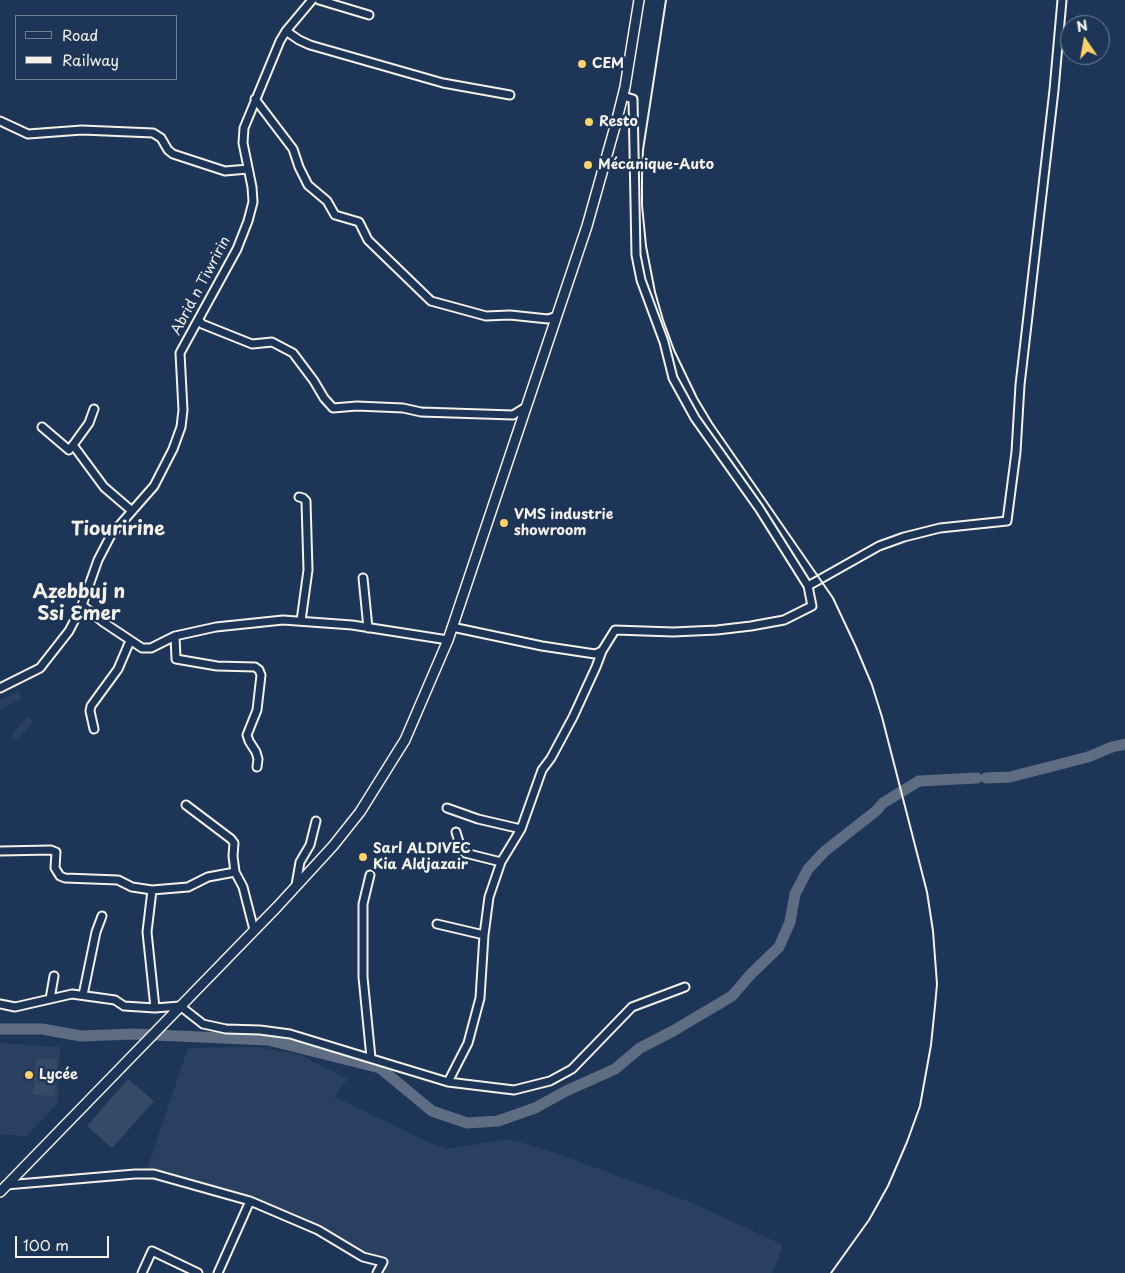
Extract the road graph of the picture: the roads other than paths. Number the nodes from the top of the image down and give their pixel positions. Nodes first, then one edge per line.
1 (312, 0) edge
2 (318, 0) edge
3 (639, 0) edge
4 (1062, 0) edge
5 (369, 15) dead end
6 (286, 31) junction
7 (510, 95) dead end
8 (623, 96) junction
9 (255, 99) junction
10 (0, 121) edge
11 (248, 169) junction
12 (557, 316) junction
13 (199, 320) junction
14 (526, 407) junction
15 (94, 409) dead end
16 (42, 427) dead end
17 (73, 445) junction
18 (299, 497) dead end
19 (132, 510) junction
20 (363, 578) dead end
21 (808, 586) junction
22 (82, 605) junction
23 (301, 621) junction
24 (452, 627) junction
25 (368, 628) junction
26 (176, 636) junction
27 (448, 640) junction
28 (130, 641) junction
29 (602, 651) junction
30 (0, 688) edge
31 (94, 729) dead end
32 (257, 767) dead end
33 (186, 805) dead end
34 (448, 808) dead end
35 (316, 821) dead end
36 (521, 829) junction
37 (456, 832) dead end
38 (0, 851) edge
39 (501, 862) junction
40 (235, 872) junction
41 (370, 874) dead end
42 (296, 885) junction
43 (152, 890) junction
44 (102, 916) dead end
45 (437, 924) dead end
46 (254, 930) junction
47 (484, 935) junction
48 (54, 976) dead end
49 (685, 987) dead end
50 (83, 995) junction
51 (50, 999) junction
52 (0, 1004) edge
53 (180, 1006) junction
54 (155, 1008) junction
55 (372, 1058) junction
56 (448, 1082) junction
57 (3, 1188) edge
58 (250, 1201) junction
59 (142, 1273) edge
60 (198, 1273) edge
61 (218, 1273) edge
62 (378, 1273) edge

1 - 6 street, Abrid n Tiwririn
2 - 5 street
3 - 8 main road
4 - 21 street
6 - 7 street
6 - 9 street, Abrid n Tiwririn
8 - 12 main road
8 - 21 street
9 - 11 street, Abrid n Tiwririn
9 - 12 street
10 - 11 street
11 - 13 street, Abrid n Tiwririn
12 - 14 main road
13 - 14 street
13 - 19 street, Abrid n Tiwririn
14 - 24 main road
15 - 17 street
16 - 17 street
17 - 19 street
18 - 23 street
19 - 22 street, Abrid n Tiwririn
20 - 25 street
21 - 29 street
22 - 28 street
22 - 30 street, Abrid n Tiwririn
23 - 25 street
23 - 26 street
24 - 27 main road
24 - 29 street
25 - 27 street
26 - 28 street
26 - 32 street
27 - 42 main road
28 - 31 street
29 - 36 street
33 - 40 street
34 - 36 street
35 - 42 street
36 - 39 street
37 - 39 street
38 - 43 street
39 - 47 street
40 - 43 street
40 - 46 street
41 - 55 street
42 - 46 main road
43 - 54 street
44 - 50 street
45 - 47 street
46 - 53 main road
47 - 56 street
48 - 51 street
49 - 56 street
50 - 51 street
50 - 54 street
51 - 52 street
53 - 54 street
53 - 55 street
53 - 57 main road
55 - 56 street
57 - 58 street
58 - 61 street
58 - 62 street
59 - 60 street

